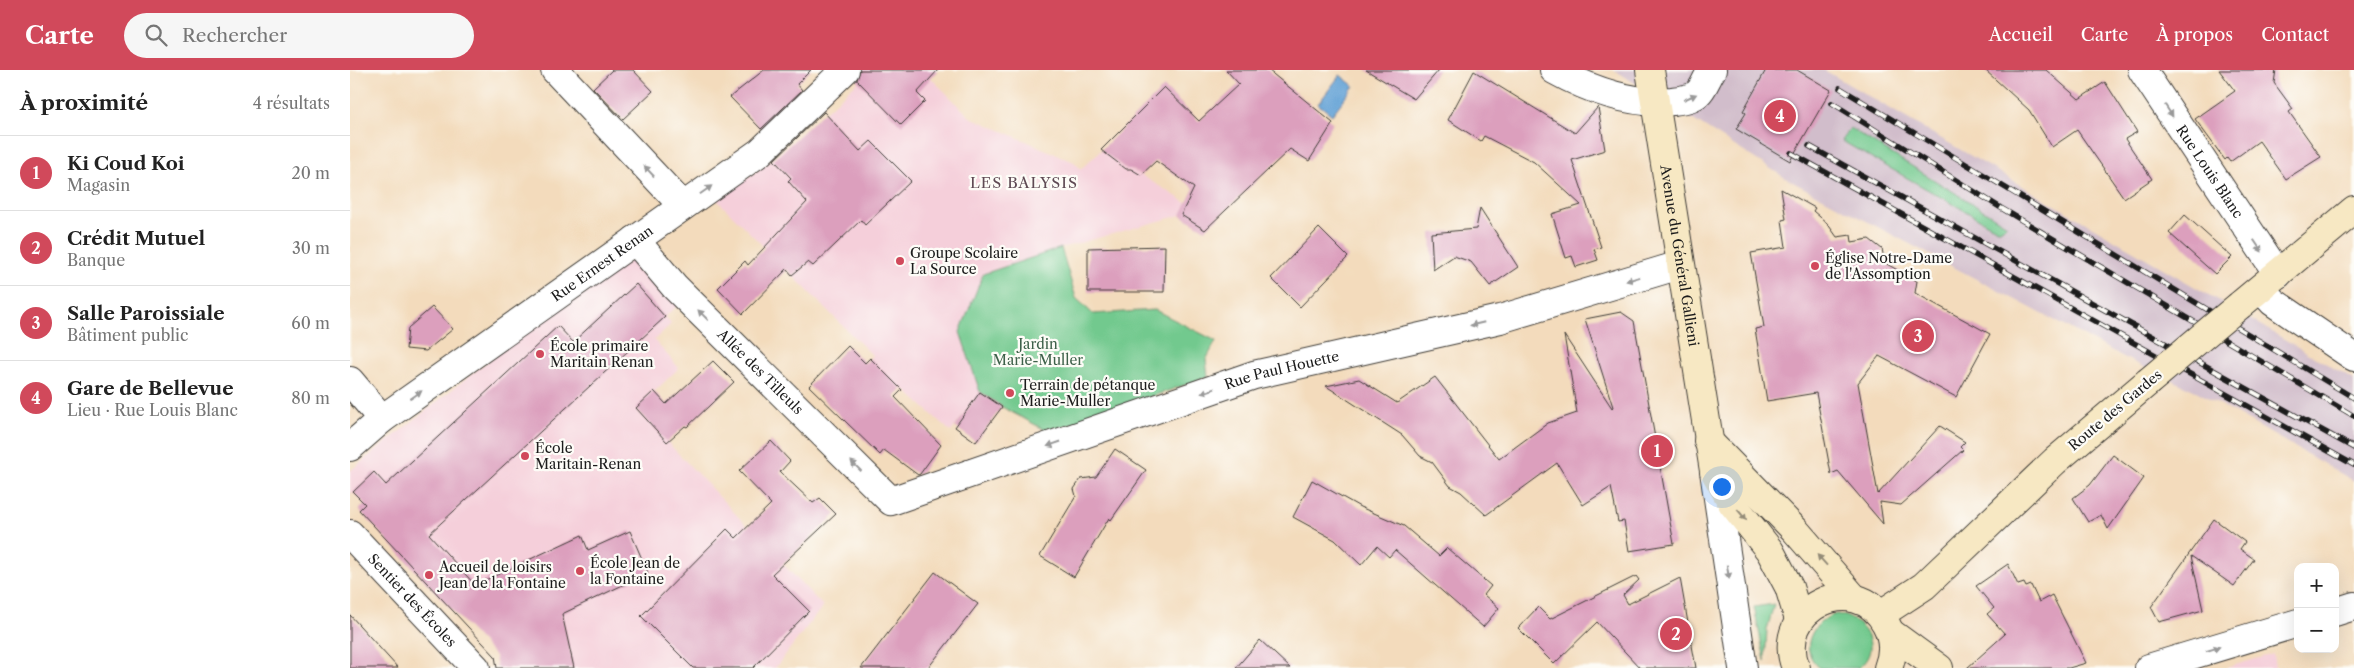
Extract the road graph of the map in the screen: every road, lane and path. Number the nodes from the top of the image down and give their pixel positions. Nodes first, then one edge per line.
1 (555, 70) edge
2 (846, 70) edge
3 (1554, 70) edge
4 (1650, 70) edge
5 (1712, 70) edge
6 (2142, 70) edge
7 (1656, 102) junction
8 (683, 206) junction
9 (2354, 210) edge
10 (635, 240) junction
11 (1680, 265) junction
12 (2260, 289) junction
13 (2354, 356) edge
14 (350, 381) edge
15 (382, 419) junction
16 (1707, 440) junction
17 (350, 447) edge
18 (1714, 471) junction
19 (891, 500) joint
20 (350, 534) edge
21 (1854, 598) junction
22 (2354, 606) edge
23 (2339, 611) edge
24 (1798, 620) junction
25 (1886, 624) junction
26 (2294, 624) edge
27 (1789, 665) edge
28 (476, 668) edge
29 (1743, 668) edge
30 (1888, 668) edge
31 (1939, 668) edge
32 (2149, 668) edge

8 -> 1 street
8 -> 2 street, Rue Ernest Renan
3 - 7 street
4 - 7 main road, Avenue du Général Gallieni
7 -> 5 street
6 -> 12 street, Rue Louis Blanc
7 - 11 main road, Avenue du Général Gallieni
8 - 10 street, Rue Ernest Renan
9 - 12 main road, Route des Gardes
15 -> 10 street, Rue Ernest Renan
19 -> 10 street, Allée des Tilleuls
11 - 16 main road, Avenue du Général Gallieni
11 -> 19 street, Rue Paul Houette
12 - 13 street, Rue Louis Blanc
12 - 25 main road, Route des Gardes, bridge
14 - 15 street
15 - 17 street, Rue Ernest Renan
16 - 18 main road, Avenue du Général Gallieni
21 -> 16 main road
18 -> 24 main road, Avenue du Général Gallieni
18 -> 29 street, Avenue du Général Gallieni
20 - 28 street, Sentier des Écoles
21 - 24 main road
21 - 25 main road
22 - 23 street
24 - 27 main road
25 - 30 main road
25 - 31 main road
32 -> 26 street

